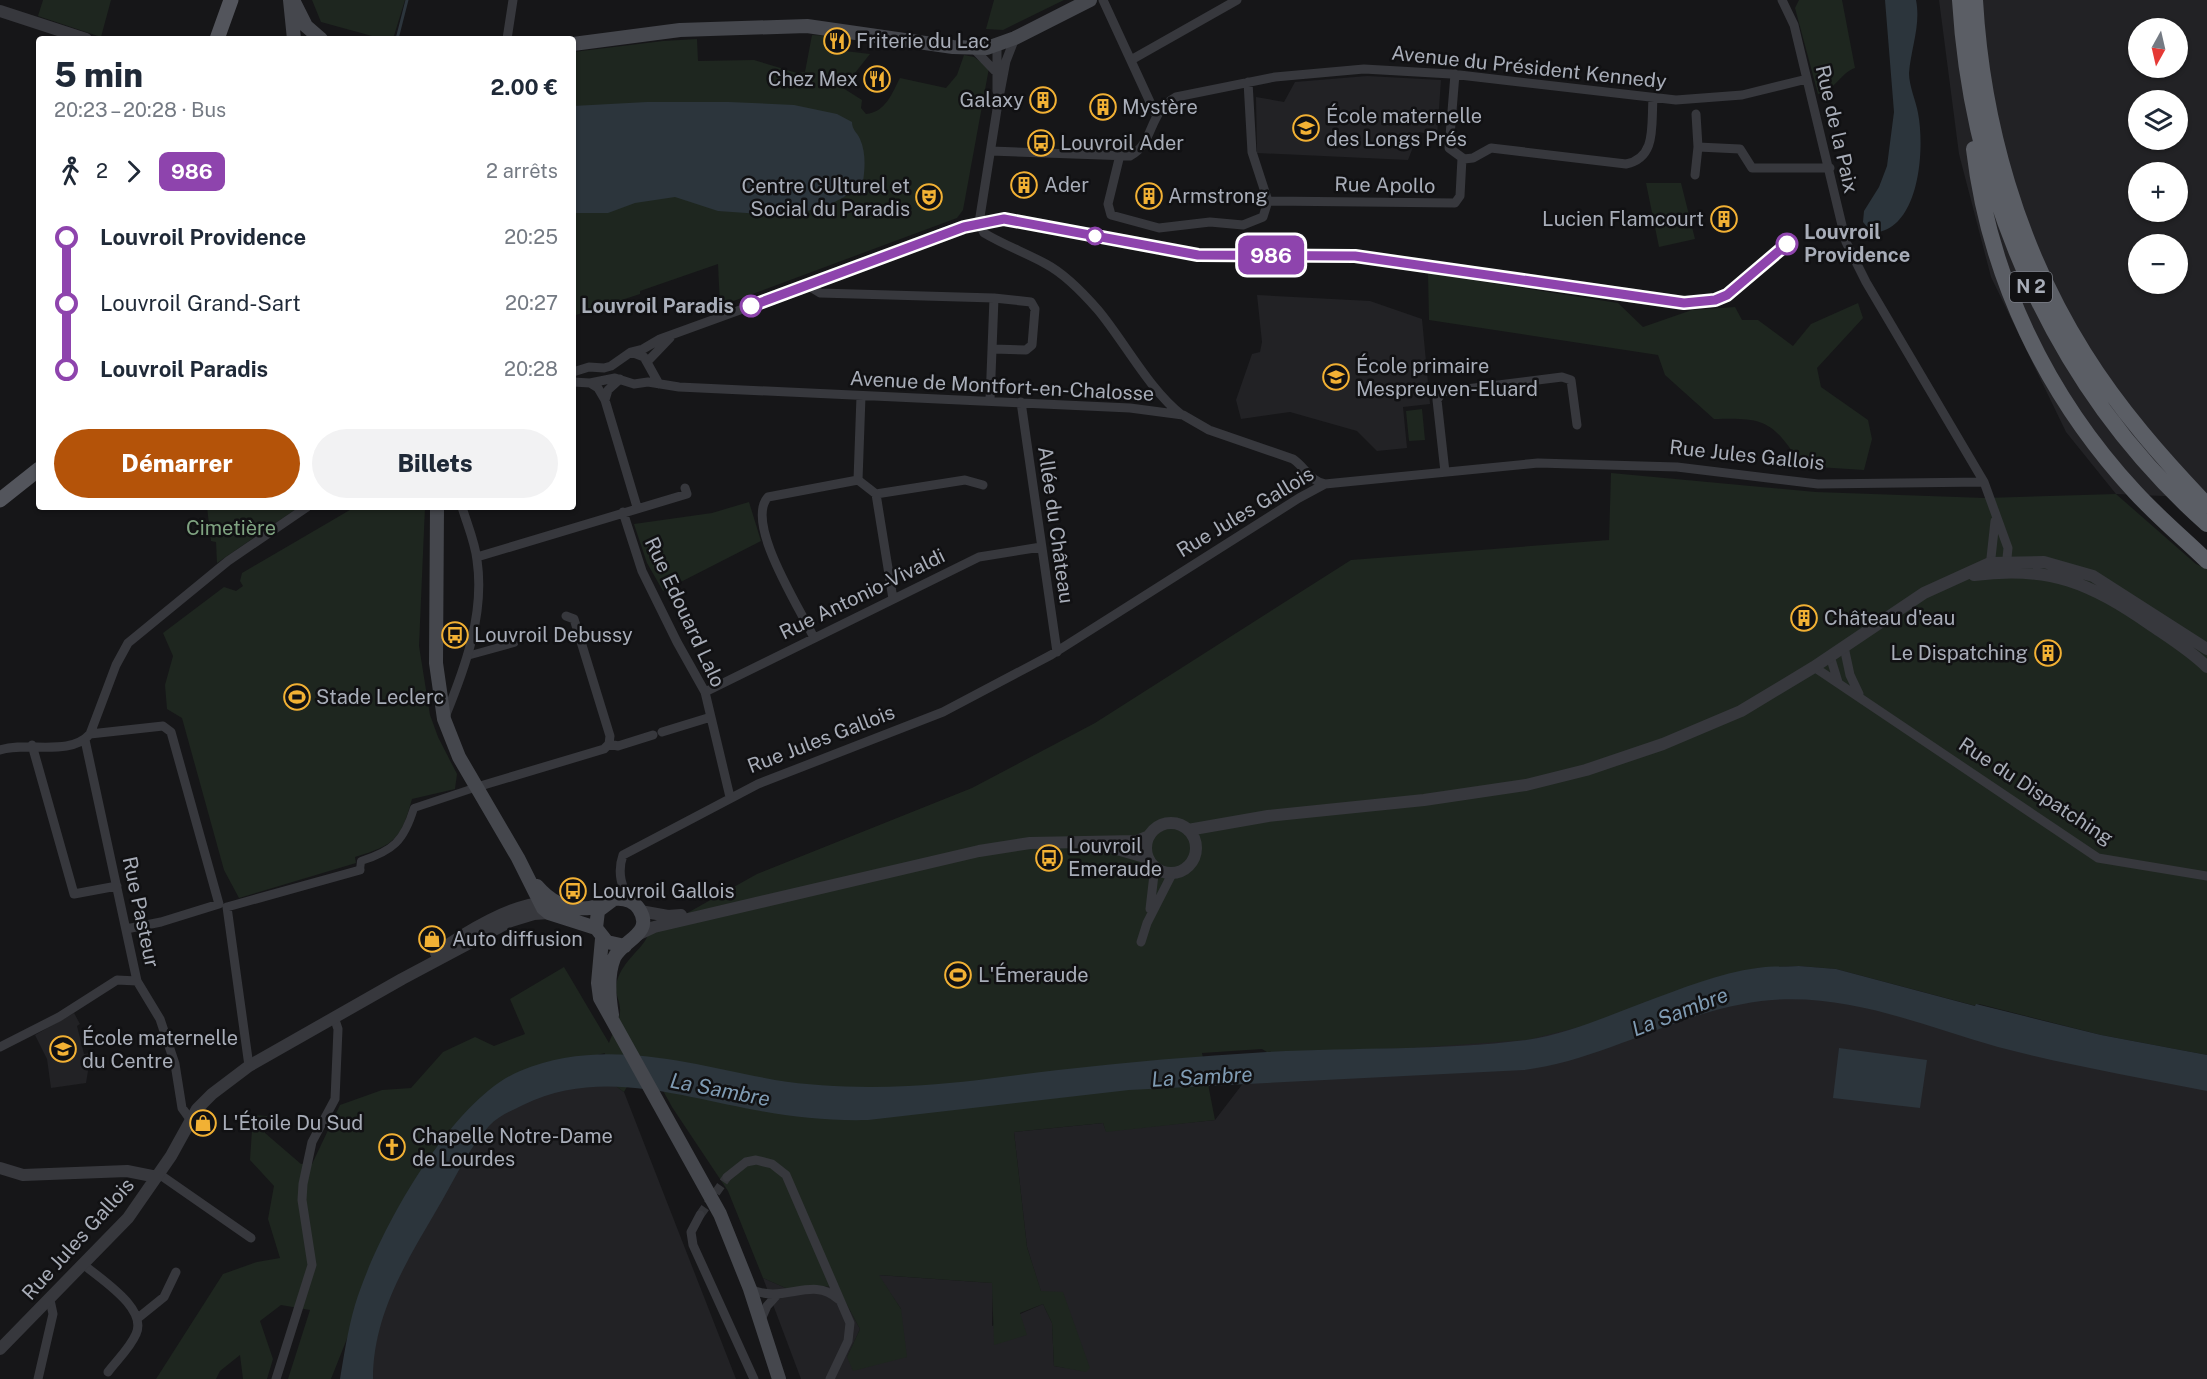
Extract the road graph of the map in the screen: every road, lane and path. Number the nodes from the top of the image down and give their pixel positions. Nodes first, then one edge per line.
1 (231, 0) edge
2 (291, 0) edge
3 (513, 0) edge
4 (1090, 0) edge
5 (1103, 0) edge
6 (1237, 0) edge
7 (1782, 0) edge
8 (1960, 0) edge
9 (1975, 0) edge
10 (0, 11) edge
11 (77, 36) edge
12 (218, 36) edge
13 (294, 36) edge
14 (318, 36) edge
15 (507, 36) edge
16 (1015, 38) junction
17 (576, 44) edge
18 (997, 45) junction
19 (974, 49) junction
20 (1131, 60) junction
21 (1964, 64) junction
22 (995, 71) junction
23 (1455, 74) junction
24 (1807, 80) junction
25 (1248, 82) junction
26 (1653, 99) junction
27 (998, 103) junction
28 (1156, 114) junction
29 (1696, 114) dead end
30 (1698, 147) junction
31 (991, 151) junction
32 (1120, 155) junction
33 (1462, 158) junction
34 (1830, 168) junction
35 (1695, 175) dead end
36 (1268, 201) junction
37 (979, 223) junction
38 (807, 285) junction
39 (994, 298) junction
40 (674, 334) junction
41 (993, 349) junction
42 (631, 352) junction
43 (648, 365) junction
44 (577, 371) edge
45 (620, 379) junction
46 (582, 382) edge
47 (639, 383) junction
48 (659, 384) junction
49 (861, 396) junction
50 (605, 400) junction
51 (990, 401) junction
52 (1021, 402) junction
53 (1183, 416) junction
54 (1577, 425) dead end
55 (36, 471) edge
56 (1446, 472) junction
57 (858, 480) junction
58 (1984, 482) junction
59 (1325, 484) junction
60 (983, 485) dead end
61 (686, 488) dead end
62 (876, 494) junction
63 (0, 500) edge
64 (2207, 505) edge
65 (637, 507) junction
66 (303, 510) edge
67 (437, 510) edge
68 (463, 510) edge
69 (623, 512) junction
70 (1995, 516) junction
71 (2207, 524) edge
72 (1041, 547) junction
73 (477, 557) junction
74 (2207, 561) edge
75 (2006, 566) junction
76 (1990, 568) junction
77 (893, 599) junction
78 (566, 616) dead end
79 (814, 638) junction
80 (514, 642) dead end
81 (1844, 647) junction
82 (2207, 649) edge
83 (1057, 652) junction
84 (467, 656) junction
85 (1830, 656) junction
86 (1814, 667) junction
87 (2207, 667) edge
88 (1839, 683) junction
89 (705, 692) junction
90 (1860, 696) junction
91 (711, 717) junction
92 (444, 719) junction
93 (88, 737) junction
94 (609, 744) junction
95 (32, 745) junction
96 (0, 750) edge
97 (477, 787) junction
98 (730, 797) junction
99 (1231, 823) junction
100 (1188, 830) junction
101 (1149, 837) junction
102 (1091, 843) junction
103 (1196, 848) junction
104 (1151, 862) junction
105 (360, 870) joint
106 (1173, 872) junction
107 (620, 874) junction
108 (2207, 876) edge
109 (117, 886) junction
110 (608, 902) junction
111 (754, 903) junction
112 (223, 906) junction
113 (636, 906) junction
114 (548, 907) junction
115 (1147, 923) junction
116 (483, 925) junction
117 (126, 929) junction
118 (599, 933) junction
119 (639, 934) junction
120 (1141, 942) dead end
121 (625, 946) junction
122 (437, 960) junction
123 (402, 979) junction
124 (137, 981) junction
125 (334, 1017) junction
126 (615, 1028) junction
127 (0, 1047) edge
128 (249, 1066) junction
129 (190, 1119) junction
130 (0, 1168) edge
131 (158, 1176) junction
132 (728, 1177) tunnel mouth
133 (700, 1215) tunnel mouth
134 (251, 1238) dead end
135 (83, 1264) junction
136 (176, 1272) dead end
137 (750, 1289) junction
138 (776, 1296) junction
139 (50, 1300) junction
140 (842, 1302) junction
141 (138, 1318) junction
142 (760, 1322) junction
143 (0, 1349) edge
144 (108, 1372) dead end
145 (38, 1379) edge
146 (276, 1379) edge
147 (754, 1379) edge
148 (779, 1379) edge
149 (830, 1379) edge

1 - 12 main road
2 - 13 main road
2 - 14 main road
3 - 15 street
4 - 16 main road
5 - 20 street
6 - 20 street
7 - 24 street, Rue de la Paix
8 - 21 highway, N 2
9 - 64 highway, N 2
10 - 11 street
16 - 18 main road
16 - 27 street
17 - 19 main road
18 - 19 main road
18 - 22 street
19 - 22 street
20 - 28 street
21 - 71 highway, N 2
21 - 74 highway
22 - 27 street
23 - 25 street, Avenue du Président Kennedy
23 - 26 street, Avenue du Président Kennedy
23 - 33 street
24 - 26 street, Avenue du Président Kennedy
24 - 34 street, Rue de la Paix
25 - 28 street, Avenue du Président Kennedy
25 - 36 street
26 - 33 street
27 - 31 street
28 - 32 street, Avenue du Président Kennedy
29 - 30 street
30 - 34 street
30 - 35 street
31 - 32 street
31 - 37 street
32 - 36 street
33 - 36 street, Rue Apollo
34 - 58 street, Rue de la Paix
37 - 38 street
37 - 53 street
38 - 39 street
38 - 40 street
39 - 41 street
39 - 41 street
40 - 42 street
40 - 43 street
41 - 51 street
42 - 43 street
42 - 44 street
43 - 47 street
43 - 48 street
44 - 46 street
45 - 46 street, Avenue de Montfort-en-Chalosse
45 - 47 street, Avenue de Montfort-en-Chalosse
45 - 50 street
46 - 50 street
47 - 48 street, Avenue de Montfort-en-Chalosse
48 - 49 street, Avenue de Montfort-en-Chalosse
49 - 51 street, Avenue de Montfort-en-Chalosse
49 - 57 street
50 - 65 street
51 - 52 street, Avenue de Montfort-en-Chalosse
52 - 53 street, Avenue de Montfort-en-Chalosse
52 - 72 street, Allée du Château
53 - 59 street, Avenue de Montfort-en-Chalosse
54 - 56 street
55 - 63 main road
56 - 58 street, Rue Jules Gallois
56 - 59 street, Rue Jules Gallois
57 - 62 street
57 - 79 street
58 - 70 street
59 - 83 street, Rue Jules Gallois
60 - 62 street
61 - 65 street
62 - 77 street
65 - 69 street
66 - 93 street
67 - 92 main road
68 - 73 street
69 - 73 street
69 - 89 street, Rue Edouard Lalo
70 - 75 street
70 - 76 street
72 - 77 street, Rue Antonio-Vivaldi
72 - 83 street, Allée du Château
73 - 84 street
75 - 76 street
75 - 82 street
75 - 87 street
76 - 81 street
77 - 79 street, Rue Antonio-Vivaldi
78 - 94 street
79 - 89 street, Rue Antonio-Vivaldi
80 - 84 street
81 - 85 street
81 - 90 street
83 - 98 street, Rue Jules Gallois
84 - 92 street
85 - 86 street
85 - 88 street
86 - 88 street, Rue du Dispatching
86 - 99 street
88 - 90 street, Rue du Dispatching
89 - 91 street, Rue Edouard Lalo
90 - 108 street, Rue du Dispatching
91 - 94 street
91 - 98 street, Rue Edouard Lalo
92 - 97 main road
93 - 95 street
93 - 109 street, Rue Pasteur
93 - 112 street
94 - 97 street
95 - 96 street
95 - 109 street
97 - 105 street
97 - 114 main road
98 - 107 street, Rue Jules Gallois
99 - 100 street
99 - 103 street
100 - 101 street
100 - 103 street
101 - 102 street
101 - 104 street
102 - 104 street
102 - 111 street
103 - 106 street
104 - 106 street
104 - 115 street
105 - 112 street
106 - 115 street
107 - 110 street
107 - 113 street
109 - 117 street, Rue Pasteur
110 - 113 main road
110 - 114 main road, Rue Jules Gallois
110 - 118 main road
111 - 113 street
111 - 119 street
112 - 117 street
112 - 128 street
113 - 119 main road
114 - 116 street, Rue Jules Gallois
114 - 118 main road, Rue Jules Gallois
114 - 122 street, Rue Jules Gallois
115 - 120 street
116 - 122 street
116 - 123 street, Rue Jules Gallois
117 - 124 street, Rue Pasteur
118 - 121 main road
118 - 126 main road
119 - 121 main road
121 - 126 main road
122 - 123 street, Rue Jules Gallois
123 - 125 street, Rue Jules Gallois
124 - 127 street
124 - 129 street, Rue Pasteur
125 - 128 street, Rue Jules Gallois
125 - 146 street
126 - 137 main road
128 - 129 street, Rue Jules Gallois
129 - 131 street, Rue Jules Gallois
130 - 131 street
131 - 134 street
131 - 135 street, Rue Jules Gallois
132 - 140 street
133 - 147 street
135 - 139 street, Rue Jules Gallois
135 - 141 street
136 - 141 street
137 - 138 street
137 - 142 main road
138 - 140 street
138 - 142 street
139 - 143 street, Rue Jules Gallois
139 - 145 street
140 - 149 street
141 - 144 street
142 - 148 main road

